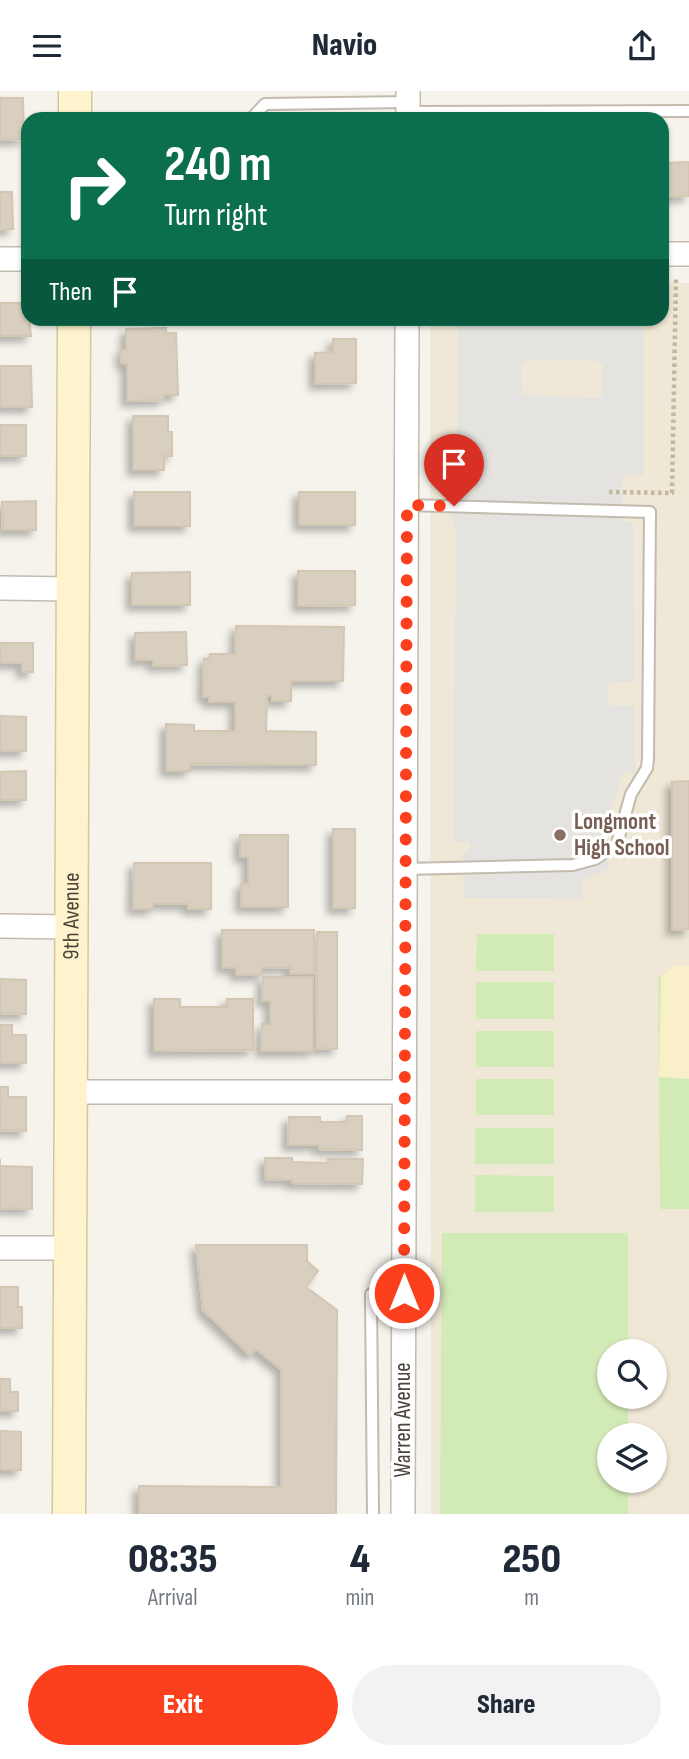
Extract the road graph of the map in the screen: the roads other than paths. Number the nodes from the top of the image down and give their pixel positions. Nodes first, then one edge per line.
1 (75, 91) edge
2 (408, 106) edge
3 (689, 111) edge
4 (75, 112) edge
5 (258, 112) edge
6 (0, 259) edge
7 (21, 259) edge
8 (74, 326) edge
9 (407, 326) edge
10 (407, 505) junction
11 (0, 588) edge
12 (73, 589) junction
13 (405, 869) junction
14 (0, 926) edge
15 (71, 927) junction
16 (71, 1092) junction
17 (404, 1092) junction
18 (0, 1248) edge
19 (70, 1248) junction
20 (404, 1293) junction
21 (69, 1514) edge
22 (373, 1514) edge
23 (403, 1514) edge

1 - 4 main road
2 - 3 lane
2 - 5 lane
6 - 7 street
8 - 12 main road, 9th Avenue
9 - 10 street, Warren Avenue
10 - 13 street, Warren Avenue
10 - 13 lane
11 - 12 street
12 - 15 main road, 9th Avenue
13 - 17 street, Warren Avenue
14 - 15 street
15 - 16 main road, 9th Avenue
16 - 17 street
16 - 19 main road, 9th Avenue
17 - 20 street, Warren Avenue
18 - 19 street
19 - 21 main road, 9th Avenue
20 - 22 lane
20 - 23 street, Warren Avenue

